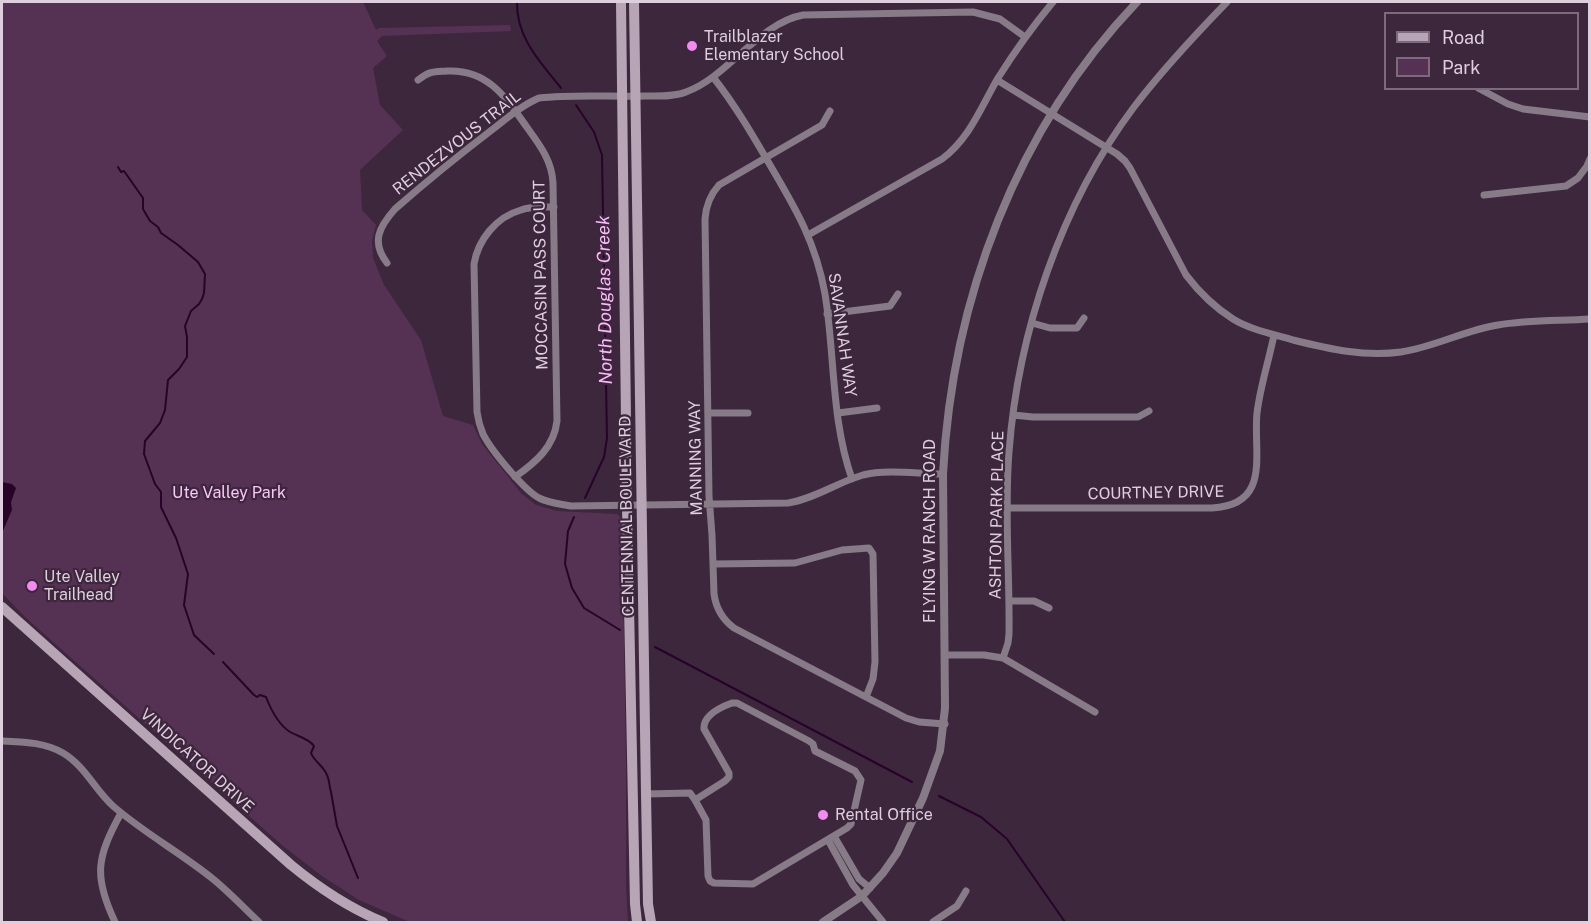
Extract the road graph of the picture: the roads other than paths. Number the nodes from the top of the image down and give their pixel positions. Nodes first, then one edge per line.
1 (621, 2) edge
2 (634, 2) edge
3 (1053, 2) edge
4 (1137, 2) edge
5 (1227, 2) edge
6 (1025, 37) junction
7 (713, 77) junction
8 (418, 80) dead end
9 (997, 80) junction
10 (1482, 90) edge
11 (622, 97) junction
12 (635, 97) junction
13 (516, 111) junction
14 (830, 111) dead end
15 (1052, 114) junction
16 (1590, 117) edge
17 (1107, 148) junction
18 (766, 157) junction
19 (1590, 159) edge
20 (1484, 195) dead end
21 (554, 207) junction
22 (808, 235) junction
23 (387, 263) dead end
24 (898, 294) dead end
25 (827, 314) junction
26 (1084, 318) dead end
27 (1590, 319) edge
28 (1032, 323) junction
29 (1275, 335) junction
30 (877, 408) dead end
31 (1149, 411) dead end
32 (838, 412) junction
33 (708, 413) junction
34 (748, 413) dead end
35 (1013, 416) junction
36 (943, 474) junction
37 (516, 477) junction
38 (852, 479) junction
39 (709, 504) junction
40 (642, 505) junction
41 (627, 506) junction
42 (1008, 508) junction
43 (713, 564) junction
44 (1010, 601) junction
45 (2, 607) edge
46 (1049, 608) dead end
47 (945, 655) junction
48 (1003, 658) junction
49 (866, 697) junction
50 (1095, 712) dead end
51 (945, 724) junction
52 (2, 741) edge
53 (646, 794) junction
54 (695, 800) junction
55 (121, 813) junction
56 (831, 838) junction
57 (870, 888) junction
58 (966, 891) dead end
59 (862, 896) junction
60 (114, 922) edge
61 (259, 922) edge
62 (382, 922) edge
63 (637, 922) edge
64 (651, 922) edge
65 (823, 922) edge
66 (883, 922) edge
67 (933, 922) edge

1 - 11 main road, CENTENNIAL BOULEVARD
2 - 12 main road, CENTENNIAL BOULEVARD
3 - 6 street
4 - 15 street, FLYING W RANCH ROAD
5 - 17 street, ASHTON PARK PLACE
6 - 7 street, RENDEZVOUS TRAIL
6 - 9 street
7 - 12 street, RENDEZVOUS TRAIL
7 - 18 street, SAVANNAH WAY
8 - 13 street, MOCCASIN PASS COURT
9 - 15 street
9 - 22 street
10 - 16 street
11 - 12 street, RENDEZVOUS TRAIL
11 - 13 street, RENDEZVOUS TRAIL
11 - 41 main road, CENTENNIAL BOULEVARD
12 - 40 main road, CENTENNIAL BOULEVARD
13 - 21 street, MOCCASIN PASS COURT
13 - 23 street, RENDEZVOUS TRAIL
14 - 18 street, MANNING WAY
15 - 17 street
15 - 36 street, FLYING W RANCH ROAD
17 - 28 street, ASHTON PARK PLACE
17 - 29 street
18 - 22 street, SAVANNAH WAY
18 - 33 street, MANNING WAY
19 - 20 street
21 - 37 street, MOCCASIN PASS COURT
21 - 37 street
22 - 25 street, SAVANNAH WAY
24 - 25 street
25 - 32 street, SAVANNAH WAY
26 - 28 street
27 - 29 street
28 - 35 street, ASHTON PARK PLACE
29 - 42 street, COURTNEY DRIVE
30 - 32 street
31 - 35 street
32 - 38 street, SAVANNAH WAY
33 - 34 street
33 - 39 street, MANNING WAY
35 - 42 street, ASHTON PARK PLACE
36 - 38 street
36 - 47 street, FLYING W RANCH ROAD
37 - 41 street
38 - 39 street
39 - 40 street
39 - 43 street, MANNING WAY
40 - 41 street
40 - 53 main road, CENTENNIAL BOULEVARD
41 - 63 main road, CENTENNIAL BOULEVARD
42 - 44 street, ASHTON PARK PLACE
43 - 49 street, MANNING WAY
43 - 49 street
44 - 46 street
44 - 48 street, ASHTON PARK PLACE
45 - 62 main road, VINDICATOR DRIVE
47 - 48 street
47 - 51 street, FLYING W RANCH ROAD
48 - 50 street
49 - 51 street, MANNING WAY
51 - 57 street, FLYING W RANCH ROAD
52 - 55 street
53 - 54 street
53 - 64 main road, CENTENNIAL BOULEVARD
54 - 56 street
54 - 56 street
55 - 60 street
55 - 61 street
56 - 57 street
56 - 59 street
57 - 59 street, FLYING W RANCH ROAD
58 - 67 street
59 - 65 street, FLYING W RANCH ROAD
59 - 66 street

